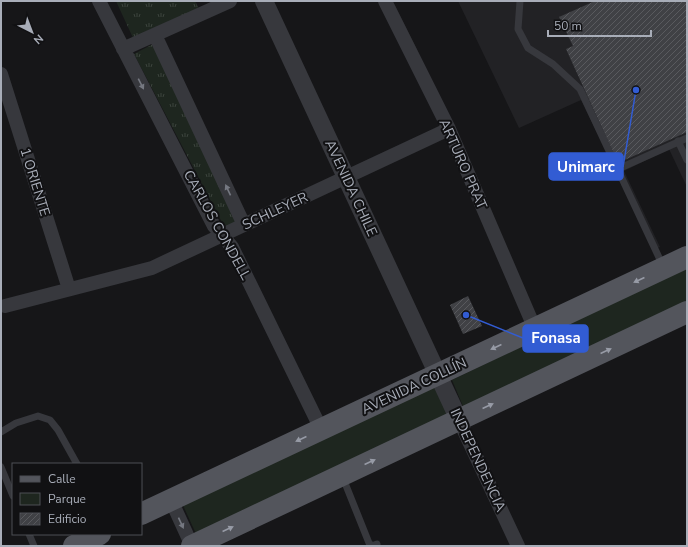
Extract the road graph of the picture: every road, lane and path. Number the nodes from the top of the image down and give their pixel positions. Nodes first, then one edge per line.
1 (99, 1) edge
2 (230, 1) edge
3 (264, 1) edge
4 (385, 1) edge
5 (520, 1) edge
6 (155, 35) junction
7 (123, 49) junction
8 (1, 74) edge
9 (449, 129) junction
10 (687, 138) edge
11 (678, 141) junction
12 (687, 160) edge
13 (618, 169) junction
14 (346, 177) junction
15 (244, 225) junction
16 (222, 236) junction
17 (687, 257) edge
18 (664, 268) junction
19 (69, 290) junction
20 (5, 306) dead end
21 (687, 312) edge
22 (535, 329) junction
23 (438, 375) junction
24 (459, 420) junction
25 (321, 430) junction
26 (1, 432) edge
27 (76, 463) edge
28 (1, 467) edge
29 (342, 475) junction
30 (12, 494) edge
31 (171, 500) junction
32 (142, 514) edge
33 (29, 535) edge
34 (98, 535) edge
35 (376, 544) dead end
36 (34, 546) edge
37 (74, 546) edge
38 (192, 546) edge
39 (518, 546) edge

1 - 7 street, CARLOS CONDELL
2 - 6 street
3 - 14 street, AVENIDA CHILE
4 - 9 street, ARTURO PRAT
5 - 13 lane
6 - 7 street
15 -> 6 street, CARLOS CONDELL
7 -> 16 street, CARLOS CONDELL
8 - 19 street, 1 ORIENTE
9 - 14 street, SCHLEYER
9 - 22 street, ARTURO PRAT
10 - 11 lane
11 - 12 lane
11 - 13 lane
13 - 18 lane
14 - 15 street, SCHLEYER
14 - 23 street, AVENIDA CHILE
15 - 16 street, SCHLEYER
16 - 19 street, SCHLEYER
16 - 25 street, CARLOS CONDELL
17 - 18 main road, AVENIDA COLLÍN
18 -> 22 main road, AVENIDA COLLÍN
19 - 20 street, SCHLEYER
24 -> 21 main road
22 -> 23 main road, AVENIDA COLLÍN
23 - 24 street, INDEPENDENCIA
23 - 25 main road, AVENIDA COLLÍN
29 -> 24 main road
24 - 39 street, INDEPENDENCIA
25 -> 31 main road, AVENIDA COLLÍN
26 - 27 lane
28 - 30 lane
29 - 35 lane
38 -> 29 main road
31 - 32 main road, AVENIDA COLLÍN
31 -> 38 street
33 - 36 lane
34 - 37 main road

